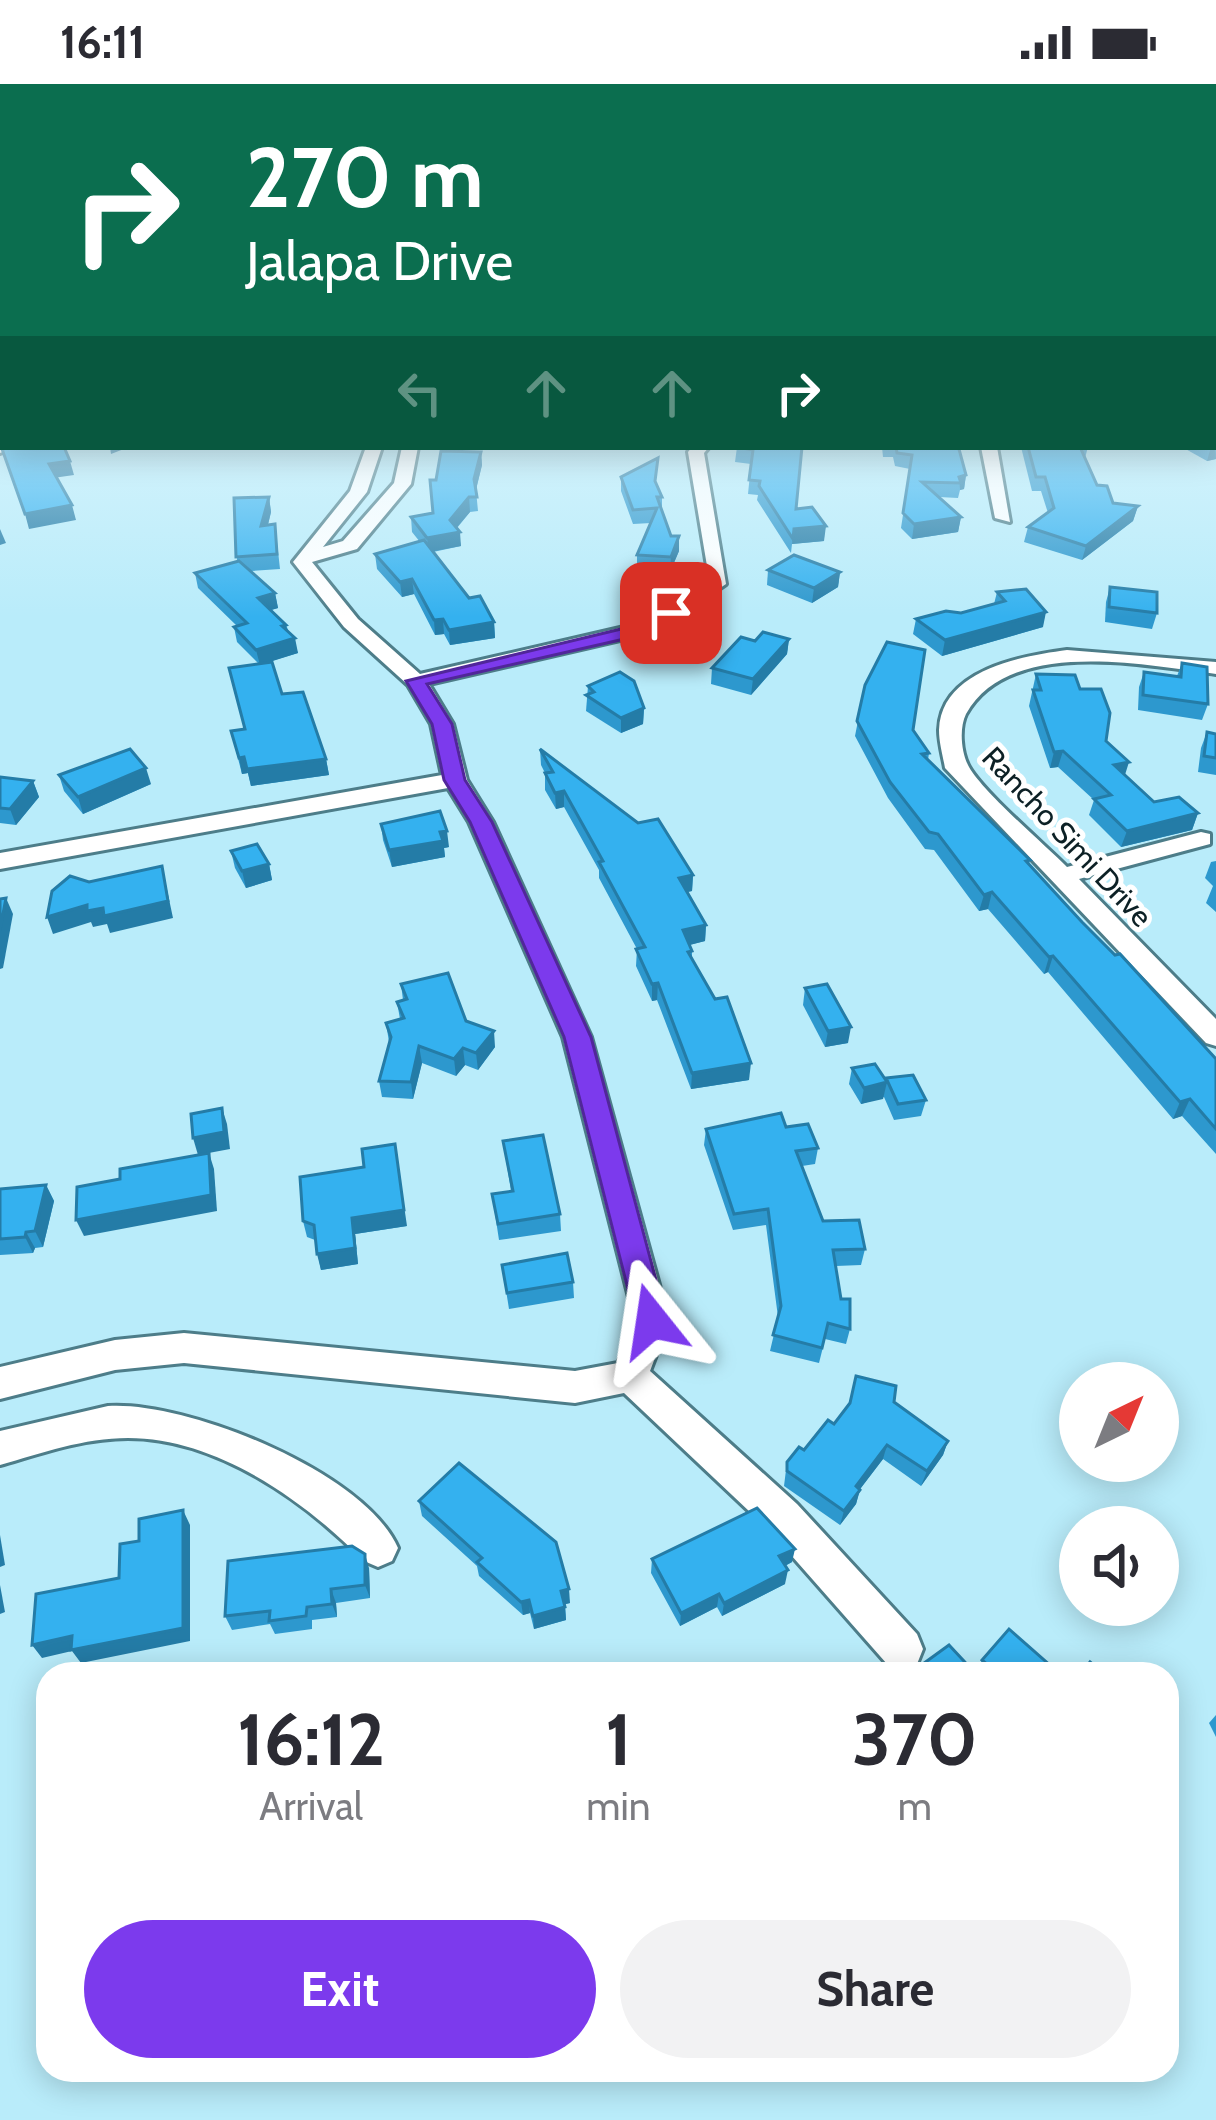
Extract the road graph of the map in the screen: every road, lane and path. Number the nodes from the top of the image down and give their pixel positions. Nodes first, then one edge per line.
1 (373, 450) edge
2 (409, 450) edge
3 (698, 450) edge
4 (990, 450) edge
5 (1004, 518) dead end
6 (309, 553) junction
7 (1216, 668) edge
8 (416, 681) junction
9 (454, 780) junction
10 (1201, 839) dead end
11 (0, 861) edge
12 (1061, 876) junction
13 (1203, 1005) edge
14 (1216, 1036) edge
15 (629, 1376) junction
16 (0, 1383) edge
17 (0, 1448) edge
18 (378, 1548) dead end
19 (902, 1649) dead end

1 - 6 street
2 - 6 street
3 - 8 street
4 - 5 street
6 - 8 street
7 - 12 street, Rancho Simi Drive
8 - 9 street
9 - 11 street
9 - 15 street
10 - 12 street
12 - 13 street, Rancho Simi Drive
13 - 14 street, Rancho Simi Drive
15 - 16 street
15 - 19 street
17 - 18 street

